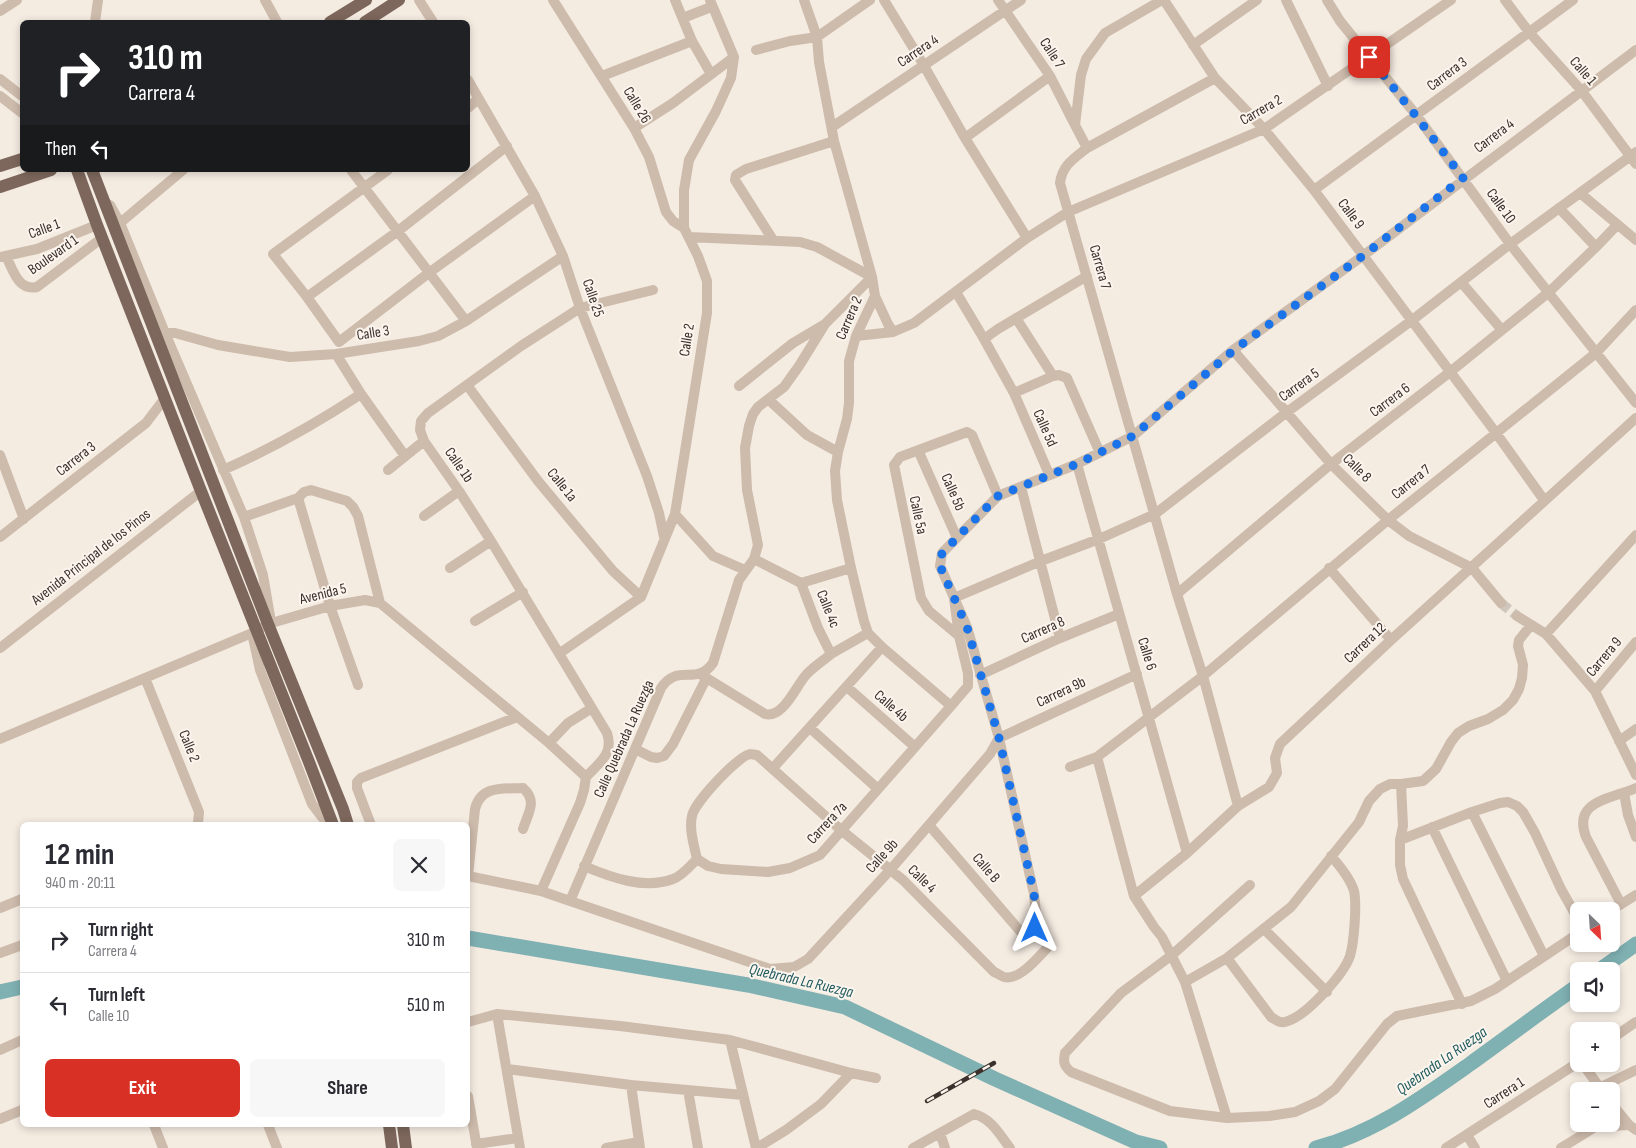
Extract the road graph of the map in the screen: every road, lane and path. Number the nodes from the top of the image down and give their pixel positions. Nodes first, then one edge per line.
1 (17, 0) edge
2 (98, 0) edge
3 (265, 0) edge
4 (366, 0) edge
5 (399, 0) edge
6 (419, 0) edge
7 (553, 0) edge
8 (675, 0) edge
9 (804, 0) edge
10 (870, 0) edge
11 (884, 0) edge
12 (998, 0) edge
13 (1021, 0) edge
14 (1163, 0) edge
15 (1258, 0) edge
16 (1286, 0) edge
17 (1327, 0) edge
18 (1451, 0) edge
19 (1505, 0) edge
20 (1573, 0) edge
21 (711, 3) edge
22 (0, 11) edge
23 (1006, 11) junction
24 (683, 18) junction
25 (94, 20) edge
26 (276, 20) edge
27 (333, 20) edge
28 (368, 20) edge
29 (432, 20) edge
30 (1530, 32) junction
31 (817, 37) junction
32 (692, 40) junction
33 (1193, 45) junction
34 (756, 50) dead end
35 (1636, 50) edge
36 (734, 57) junction
37 (1369, 57) junction
38 (923, 64) junction
39 (711, 74) junction
40 (602, 76) junction
41 (1050, 76) junction
42 (1215, 78) junction
43 (0, 79) edge
44 (470, 84) edge
45 (1328, 86) junction
46 (1581, 90) junction
47 (20, 94) edge
48 (0, 96) edge
49 (478, 99) junction
50 (470, 106) edge
51 (20, 111) edge
52 (1416, 116) junction
53 (1075, 125) junction
54 (832, 127) junction
55 (634, 128) junction
56 (1264, 129) junction
57 (965, 138) junction
58 (834, 141) junction
59 (507, 146) junction
60 (1087, 148) junction
61 (1634, 157) edge
62 (20, 161) edge
63 (0, 166) edge
64 (45, 172) edge
65 (78, 172) edge
66 (92, 172) edge
67 (93, 172) edge
68 (180, 172) edge
69 (352, 172) edge
70 (385, 172) edge
71 (1463, 178) junction
72 (0, 186) edge
73 (364, 188) junction
74 (1314, 190) junction
75 (1580, 192) junction
76 (535, 196) junction
77 (1559, 208) junction
78 (1068, 212) junction
79 (120, 223) junction
80 (97, 224) junction
81 (1616, 225) junction
82 (398, 230) junction
83 (686, 232) junction
84 (102, 238) junction
85 (1027, 238) junction
86 (773, 240) junction
87 (1636, 240) edge
88 (1510, 244) junction
89 (1596, 247) junction
90 (1364, 255) junction
91 (3, 256) edge
92 (563, 256) junction
93 (430, 272) junction
94 (1087, 276) junction
95 (872, 277) junction
96 (1461, 282) junction
97 (653, 290) dead end
98 (956, 292) junction
99 (1548, 292) junction
100 (875, 296) junction
101 (307, 297) junction
102 (580, 308) junction
103 (1636, 310) edge
104 (1016, 318) junction
105 (466, 321) junction
106 (1411, 321) junction
107 (824, 324) junction
108 (1502, 330) junction
109 (893, 332) junction
110 (165, 333) junction
111 (856, 336) junction
112 (984, 339) junction
113 (1234, 350) junction
114 (1596, 353) junction
115 (336, 354) junction
116 (1450, 372) junction
117 (1053, 376) junction
118 (467, 385) junction
119 (739, 386) dead end
120 (1014, 393) junction
121 (361, 394) junction
122 (165, 398) junction
123 (769, 400) junction
124 (1636, 403) edge
125 (1288, 412) junction
126 (1636, 418) edge
127 (1496, 433) junction
128 (1133, 436) junction
129 (424, 441) junction
130 (918, 450) junction
131 (838, 452) junction
132 (1100, 453) junction
133 (0, 455) edge
134 (405, 456) junction
135 (1077, 464) junction
136 (1331, 464) junction
137 (223, 470) junction
138 (388, 470) dead end
139 (3, 472) edge
140 (1049, 474) junction
141 (1021, 487) junction
142 (201, 491) junction
143 (459, 492) junction
144 (998, 496) junction
145 (298, 498) junction
146 (1544, 500) junction
147 (675, 514) junction
148 (1155, 514) junction
149 (424, 516) dead end
150 (244, 517) junction
151 (24, 518) junction
152 (1388, 520) junction
153 (0, 537) edge
154 (664, 537) junction
155 (958, 538) junction
156 (1099, 539) junction
157 (491, 542) junction
158 (1634, 543) edge
159 (754, 559) junction
160 (1041, 562) junction
161 (450, 568) dead end
162 (851, 568) junction
163 (1329, 568) junction
164 (1472, 568) junction
165 (745, 570) junction
166 (801, 583) junction
167 (523, 592) junction
168 (1177, 594) junction
169 (641, 597) junction
170 (954, 598) junction
171 (380, 603) junction
172 (1500, 603) tunnel mouth
173 (330, 606) junction
174 (1119, 614) junction
175 (1518, 616) tunnel mouth
176 (475, 621) dead end
177 (268, 624) junction
178 (1531, 625) junction
179 (254, 632) junction
180 (868, 633) junction
181 (1546, 634) junction
182 (959, 636) junction
183 (1060, 638) junction
184 (1391, 640) junction
185 (1636, 642) edge
186 (882, 647) junction
187 (0, 648) edge
188 (560, 653) junction
189 (831, 654) junction
190 (1137, 674) junction
191 (980, 675) junction
192 (1203, 676) junction
193 (703, 677) junction
194 (145, 678) junction
195 (358, 685) dead end
196 (847, 687) junction
197 (1594, 691) junction
198 (951, 706) junction
199 (592, 708) junction
200 (517, 717) junction
201 (1150, 718) junction
202 (810, 728) junction
203 (1636, 729) edge
204 (999, 738) junction
205 (0, 739) edge
206 (1619, 741) junction
207 (549, 744) junction
208 (915, 747) junction
209 (635, 749) junction
210 (1097, 757) junction
211 (1070, 767) dead end
212 (773, 768) junction
213 (1636, 775) edge
214 (586, 777) junction
215 (1401, 784) junction
216 (1636, 788) edge
217 (878, 789) junction
218 (1624, 793) junction
219 (1238, 806) junction
220 (1472, 812) junction
221 (198, 822) edge
222 (325, 822) edge
223 (347, 822) edge
224 (370, 822) edge
225 (929, 825) junction
226 (1432, 827) junction
227 (523, 829) dead end
228 (841, 830) junction
229 (1636, 837) edge
230 (1400, 840) junction
231 (1187, 853) junction
232 (1331, 856) junction
233 (470, 857) edge
234 (697, 859) junction
235 (584, 866) junction
236 (891, 870) junction
237 (470, 876) edge
238 (1250, 885) dead end
239 (541, 892) junction
240 (1636, 895) edge
241 (1134, 896) junction
242 (20, 900) edge
243 (570, 901) junction
244 (1619, 902) edge
245 (1570, 904) edge
246 (1620, 904) edge
247 (0, 908) edge
248 (1264, 929) junction
249 (1570, 939) edge
250 (20, 946) edge
251 (1049, 946) dead end
252 (0, 953) edge
253 (1172, 955) junction
254 (1544, 956) junction
255 (1227, 958) junction
256 (1507, 981) junction
257 (1185, 982) junction
258 (1327, 992) junction
259 (1462, 1004) junction
260 (497, 1014) junction
261 (470, 1021) edge
262 (1636, 1022) edge
263 (1620, 1033) edge
264 (730, 1040) junction
265 (20, 1041) edge
266 (0, 1050) edge
267 (1570, 1068) edge
268 (507, 1069) junction
269 (1636, 1070) edge
270 (851, 1073) junction
271 (876, 1078) dead end
272 (1614, 1082) edge
273 (632, 1085) junction
274 (688, 1090) junction
275 (743, 1095) junction
276 (470, 1107) edge
277 (20, 1111) edge
278 (1620, 1114) edge
279 (1227, 1118) junction
280 (0, 1119) edge
281 (155, 1127) edge
282 (269, 1127) edge
283 (389, 1127) edge
284 (403, 1127) edge
285 (1632, 1128) edge
286 (940, 1132) junction
287 (1467, 1135) junction
288 (519, 1143) edge
289 (639, 1145) edge
290 (477, 1146) edge
291 (163, 1148) edge
292 (276, 1148) edge
293 (392, 1148) edge
294 (405, 1148) edge
295 (606, 1148) edge
296 (698, 1148) edge
297 (756, 1148) edge
298 (913, 1148) edge
299 (945, 1148) edge
300 (1010, 1148) edge
301 (1446, 1148) edge
302 (1475, 1148) edge
303 (1561, 1148) edge

1 - 22 street
2 - 25 street
3 - 26 street
4 - 27 main road
5 - 28 main road
6 - 29 street
7 - 40 street, Calle 26
8 - 24 street
9 - 31 street, Carrera 2
10 - 31 street
11 - 38 street
12 - 23 street, Calle 7
13 - 23 street, Carrera 4
14 - 33 street, Calle 9
14 - 53 street
15 - 33 street
16 - 45 street
17 - 37 street, Calle 10
18 - 37 street, Carrera 2
19 - 30 street, Calle 1
20 - 30 street, Carrera 3
21 - 24 street
21 - 36 street
23 - 38 street, Carrera 4
23 - 41 street, Calle 7
24 - 32 street
30 - 46 street, Calle 1
30 - 52 street, Carrera 3
31 - 34 street
31 - 54 street, Carrera 2
32 - 39 street
32 - 40 street
33 - 42 street, Calle 9
35 - 46 street, Carrera 4
36 - 39 street
36 - 83 street, Calle 2
37 - 45 street, Carrera 2
37 - 52 street, Calle 10
38 - 54 street, Carrera 4
38 - 57 street
39 - 55 street
40 - 55 street, Calle 26
41 - 53 street, Calle 7
41 - 57 street
42 - 56 street, Calle 9
42 - 60 street
43 - 47 street
44 - 49 street, Calle 25
45 - 56 street, Carrera 2
46 - 61 street, Calle 1
46 - 71 street, Carrera 4
48 - 51 street
49 - 50 street
49 - 59 street, Calle 25
52 - 71 street, Calle 10
52 - 74 street, Carrera 3
53 - 60 street
54 - 58 street, Carrera 2
55 - 83 street, Calle 26
56 - 74 street, Calle 9
56 - 78 street, Carrera 2
57 - 85 street
58 - 86 street
58 - 95 street, Carrera 2
59 - 76 street, Calle 25
59 - 82 street
60 - 78 street, Carrera 7
61 - 75 street, Carrera 5
62 - 63 main road
64 - 72 main road
65 - 80 main road
66 - 177 main road
67 - 79 street
68 - 79 street
69 - 73 street
70 - 73 street
71 - 88 street, Calle 10
71 - 90 street, Carrera 4
73 - 82 street
73 - 101 street
74 - 90 street, Calle 9
75 - 77 street, Carrera 5
75 - 81 street
76 - 92 street, Calle 25
76 - 93 street
77 - 88 street, Carrera 5
77 - 89 street
78 - 85 street, Carrera 2
78 - 94 street, Carrera 7
79 - 110 street
80 - 84 main road
80 - 91 street, Calle 1
81 - 87 street
81 - 89 street, Carrera 6
82 - 93 street
82 - 101 street
83 - 86 street
83 - 147 street, Calle 2
84 - 91 street, Boulevard 1
84 - 122 main road
85 - 98 street, Carrera 2
86 - 95 street
88 - 96 street, Carrera 5
88 - 99 street, Calle 10
89 - 99 street, Carrera 6
90 - 106 street, Calle 9
90 - 113 street, Carrera 4
92 - 102 street, Calle 25
92 - 105 street, Calle 3
93 - 101 street
93 - 105 street
94 - 104 street
94 - 128 street, Carrera 7
95 - 100 street, Carrera 2
95 - 107 street
96 - 106 street, Carrera 5
96 - 108 street
97 - 102 street, Calle 1b
98 - 109 street, Carrera 2
98 - 112 street, Calle 5d
99 - 108 street, Carrera 6
99 - 114 street, Calle 10
100 - 109 street
100 - 111 street, Carrera 2
102 - 118 street, Calle 1b
102 - 154 street, Calle 25
103 - 114 street, Carrera 7
104 - 112 street
104 - 117 street
105 - 115 street, Calle 3
106 - 116 street, Calle 9
106 - 125 street, Carrera 5
107 - 119 street
107 - 123 street
108 - 116 street, Carrera 6
109 - 111 street, Carrera 2
110 - 115 street, Calle 3
110 - 137 street
111 - 131 street, Carrera 2
112 - 120 street, Calle 5d
113 - 125 street, Calle 8
113 - 128 street, Carrera 4
114 - 124 street, Calle 10
114 - 127 street, Carrera 7
115 - 121 street
116 - 127 street, Calle 9
116 - 136 street, Carrera 6
117 - 120 street
117 - 132 street
118 - 129 street, Calle 1b
118 - 169 street, Calle 1a
120 - 140 street, Calle 5d
121 - 134 street
121 - 137 street
122 - 142 main road
122 - 151 street, Carrera 3
123 - 131 street
123 - 159 street
125 - 136 street, Calle 8
125 - 148 street, Carrera 5
126 - 146 street, Carrera 12
127 - 146 street, Calle 9
127 - 152 street, Carrera 7
128 - 132 street, Carrera 4
128 - 148 street, Carrera 7
129 - 134 street
129 - 143 street, Calle 1b
130 - 144 street, Calle 5a
130 - 155 street, Calle 5b
130 - 182 street, Calle 5a
131 - 162 street, Carrera 2
132 - 135 street, Carrera 4
133 - 139 street
134 - 138 street
135 - 140 street, Carrera 4
135 - 156 street, Calle 6
136 - 152 street, Calle 8
136 - 168 street, Carrera 6
137 - 150 street
139 - 151 street
140 - 141 street, Carrera 4
141 - 144 street, Carrera 4
141 - 160 street
142 - 179 main road
142 - 187 street, Avenida Principal de los Pinos
143 - 149 street
143 - 157 street, Calle 1b
144 - 155 street, Carrera 4
145 - 150 street
145 - 171 street
145 - 173 street
146 - 164 street, Carrera 12
147 - 154 street, Calle 2
147 - 165 street
148 - 156 street, Carrera 5
148 - 168 street, Carrera 7
150 - 177 street
151 - 153 street, Carrera 3
152 - 163 street, Carrera 7
152 - 164 street, Calle 8
154 - 169 street, Calle 2
155 - 170 street
156 - 160 street, Carrera 5
156 - 174 street, Calle 6
157 - 161 street
157 - 167 street, Calle 1b
158 - 181 street
159 - 165 street
159 - 166 street
160 - 170 street, Carrera 5
160 - 183 street
162 - 166 street, Calle 4c
162 - 180 street, Carrera 2
163 - 184 street
163 - 192 street, Carrera 7
164 - 172 street, Calle 8
164 - 184 street, Carrera 12
165 - 193 street
166 - 189 street, Calle 4c
167 - 176 street
167 - 188 street, Calle 1b
168 - 192 street, Carrera 7
169 - 188 street
170 - 182 street, Carrera 7a
170 - 191 street
171 - 173 street, Avenida 5
171 - 200 street
173 - 177 street, Avenida 5
173 - 195 street
174 - 183 street, Carrera 8
174 - 190 street, Calle 6
175 - 178 street
177 - 179 street, Avenida 5
177 - 223 main road
178 - 181 street
178 - 215 street
179 - 194 street, Avenida 5
179 - 222 main road
180 - 186 street, Carrera 2
180 - 189 street, Calle 4c
181 - 197 street
182 - 198 street, Carrera 7a
183 - 191 street, Carrera 8
184 - 219 street, Carrera 12
185 - 197 street, Carrera 9
186 - 196 street
186 - 198 street, Carrera 2
188 - 199 street, Calle 1b
189 - 193 street
190 - 201 street, Calle 6
190 - 204 street, Carrera 9b
191 - 204 street
192 - 201 street, Carrera 7
192 - 219 street, Carrera 7
193 - 209 street, Calle Quebrada La Ruezga
193 - 209 street
194 - 205 street, Avenida 5
194 - 221 street, Calle 2
196 - 202 street
196 - 208 street, Calle 4b
197 - 206 street
198 - 208 street, Carrera 7a
199 - 207 street
199 - 214 street, Calle 1b
200 - 207 street
200 - 224 street
201 - 210 street, Carrera 7
201 - 231 street, Calle 6
202 - 212 street
202 - 217 street
203 - 206 street
204 - 225 street, Calle 9b
204 - 225 street, Calle B
206 - 213 street
207 - 214 street
208 - 217 street, Carrera 7a
209 - 235 street, Calle Quebrada La Ruezga
210 - 211 street, Carrera 7
210 - 241 street
212 - 228 street, Calle 4
212 - 234 street
214 - 239 street
215 - 230 street
215 - 232 street
216 - 218 street
217 - 228 street, Carrera 7a
218 - 229 street
218 - 244 street
219 - 231 street, Carrera 12
220 - 226 street
220 - 245 street
220 - 254 street
225 - 236 street, Calle 9b
226 - 230 street
226 - 256 street
227 - 233 street
228 - 234 street, Carrera 7a
228 - 236 street, Calle 4
230 - 259 street
231 - 241 street, Carrera 12
232 - 248 street
232 - 258 street
234 - 235 street
235 - 243 street, Calle Quebrada La Ruezga
236 - 243 street, Calle 9b
236 - 251 street, Calle 4
237 - 239 street
238 - 253 street
239 - 243 street
240 - 246 street
241 - 253 street
242 - 247 street
248 - 255 street
248 - 258 street
249 - 254 street
250 - 252 street
253 - 257 street
253 - 279 street
254 - 256 street
255 - 257 street
255 - 258 street
256 - 259 street
257 - 279 street
259 - 279 street
260 - 261 street
260 - 264 street
260 - 268 street
262 - 263 street
264 - 270 street
264 - 275 street
265 - 266 street
267 - 287 street, Carrera 1
268 - 273 street
268 - 288 street
269 - 272 street
270 - 271 street
270 - 297 street
273 - 274 street
273 - 289 street
274 - 275 street
274 - 296 street
275 - 297 street
276 - 290 street
277 - 280 street
278 - 285 street
281 - 291 street
282 - 292 street
283 - 293 main road
284 - 294 main road
285 - 303 street
286 - 298 street
286 - 299 street
286 - 300 street
287 - 301 street, Carrera 1
287 - 302 street
288 - 290 street
289 - 295 street

